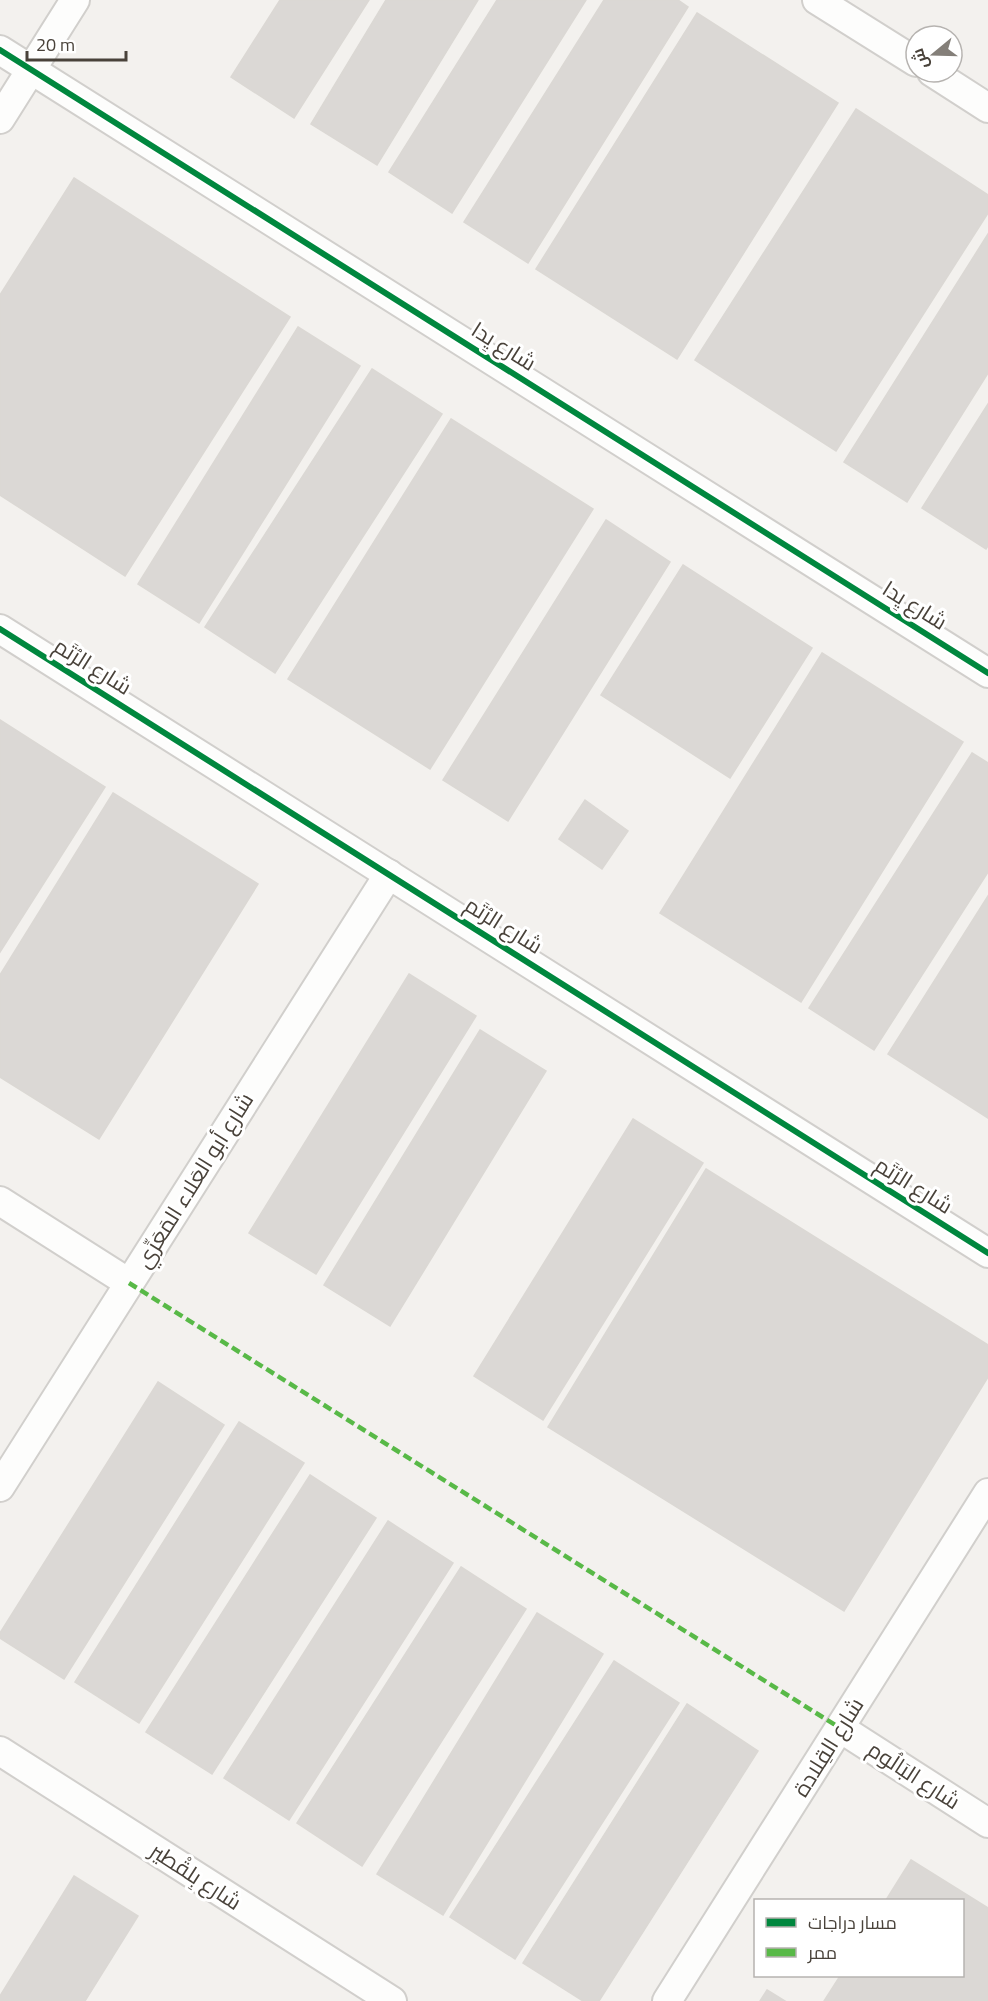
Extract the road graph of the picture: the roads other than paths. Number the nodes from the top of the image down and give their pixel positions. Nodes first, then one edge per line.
1 (75, 0) edge
2 (817, 0) edge
3 (0, 50) edge
4 (904, 54) edge
5 (31, 70) junction
6 (951, 84) edge
7 (988, 108) edge
8 (0, 119) edge
9 (0, 628) edge
10 (988, 673) edge
11 (389, 874) junction
12 (0, 1201) edge
13 (988, 1253) edge
14 (129, 1283) junction
15 (0, 1487) edge
16 (988, 1493) edge
17 (840, 1728) junction
18 (0, 1751) edge
19 (988, 1823) edge
20 (392, 2001) edge
21 (667, 2001) edge

1 - 5 street
2 - 4 street
3 - 5 street, شارع يِدا
5 - 8 street
5 - 10 street, شارع يِدا
6 - 7 street
9 - 11 street, شارع الرُتَم
11 - 13 street, شارع الرُتَم
11 - 14 street, شارع أبو العَلاء المَعَرِّي
12 - 14 street
14 - 15 street, شارع أبو العَلاء المَعَرِّي
16 - 17 street, شارع القِلادة
17 - 19 street, شارع البَالُوم
17 - 21 street, شارع القِلادة
18 - 20 street, شارع بِلقْطير

